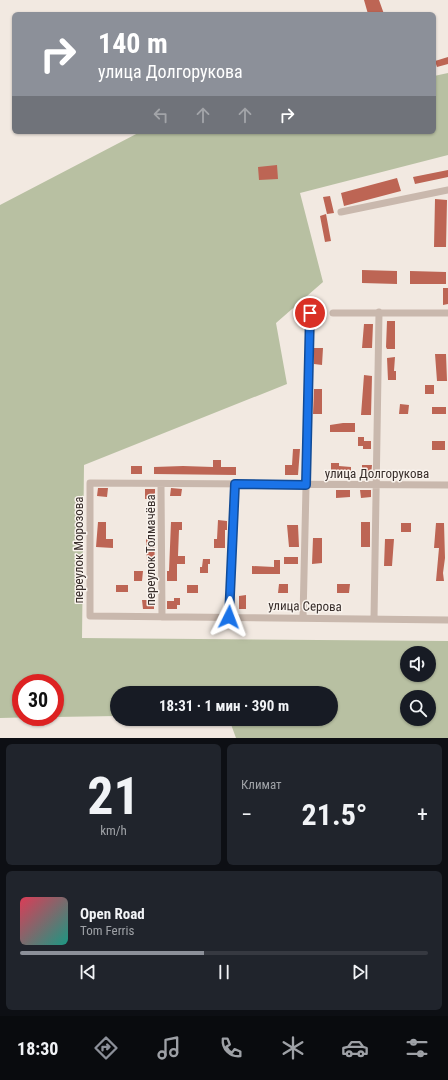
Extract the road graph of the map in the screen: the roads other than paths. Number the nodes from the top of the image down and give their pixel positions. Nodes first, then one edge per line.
1 (448, 190) edge
2 (341, 212) dead end
3 (378, 312) junction
4 (310, 313) dead end
5 (333, 313) dead end
6 (448, 313) edge
7 (90, 483) joint
8 (161, 484) junction
9 (235, 484) junction
10 (306, 485) junction
11 (378, 485) junction
12 (448, 485) edge
13 (448, 615) edge
14 (90, 616) joint
15 (162, 617) junction
16 (229, 617) junction
17 (303, 618) junction
18 (374, 619) junction
19 (448, 620) edge

1 - 2 street
3 - 5 street
3 - 6 street
3 - 11 street
4 - 10 street
7 - 8 street, улица Долгорукова
7 - 14 street, переулок Морозова
8 - 9 street, улица Долгорукова
8 - 15 street, переулок Толмачёва
9 - 10 street, улица Долгорукова
9 - 16 street
10 - 11 street, улица Долгорукова
10 - 17 street
11 - 12 street, улица Долгорукова
11 - 18 street
13 - 19 street
14 - 15 street, улица Серова
15 - 16 street, улица Серова
16 - 17 street, улица Серова
17 - 18 street, улица Серова
18 - 19 street, улица Серова

